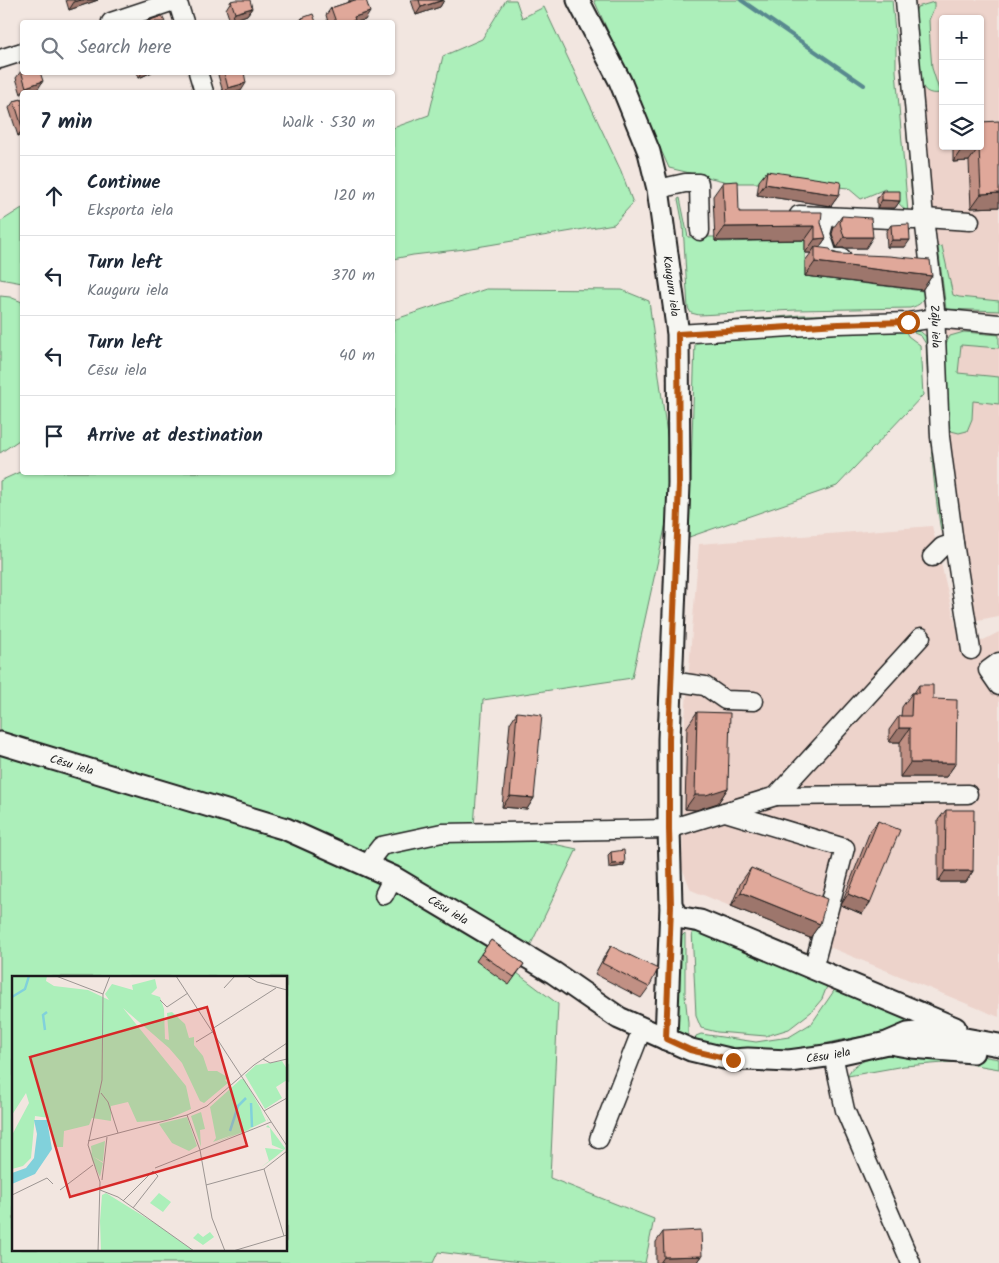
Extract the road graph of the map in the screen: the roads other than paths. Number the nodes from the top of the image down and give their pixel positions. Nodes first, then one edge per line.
1 (177, 0) edge
2 (578, 0) edge
3 (905, 0) edge
4 (158, 3) edge
5 (116, 20) edge
6 (183, 20) edge
7 (20, 53) edge
8 (0, 59) edge
9 (199, 75) edge
10 (203, 90) edge
11 (658, 188) junction
12 (778, 214) edge
13 (826, 216) junction
14 (924, 218) junction
15 (970, 220) dead end
16 (700, 231) dead end
17 (856, 259) edge
18 (935, 318) junction
19 (999, 324) edge
20 (678, 334) junction
21 (954, 543) junction
22 (932, 557) dead end
23 (921, 637) dead end
24 (971, 650) dead end
25 (999, 662) edge
26 (671, 681) junction
27 (999, 686) edge
28 (754, 701) dead end
29 (0, 743) edge
30 (968, 794) dead end
31 (776, 796) junction
32 (725, 812) junction
33 (669, 829) junction
34 (368, 866) junction
35 (671, 906) junction
36 (813, 969) junction
37 (642, 1028) junction
38 (666, 1039) junction
39 (996, 1047) edge
40 (833, 1055) junction
41 (599, 1138) dead end
42 (912, 1263) edge

1 - 4 street
1 - 6 street
2 - 11 main road, Kauguru iela
3 - 14 street, Zāļu iela
4 - 5 street
7 - 8 street
9 - 10 street
11 - 16 street
11 - 20 main road, Kauguru iela
12 - 13 street
13 - 14 street
13 - 17 street
14 - 15 street
14 - 18 street, Zāļu iela
18 - 19 street
18 - 20 street
18 - 21 street, Zāļu iela
20 - 26 main road, Kauguru iela
21 - 22 street
21 - 24 street, Zāļu iela
23 - 31 street
25 - 27 street
26 - 28 street
26 - 33 main road, Kauguru iela
29 - 34 main road, Cēsu iela
30 - 31 street
31 - 32 street
32 - 33 street
32 - 36 street
33 - 34 street
33 - 35 main road, Kauguru iela
34 - 37 main road, Cēsu iela
35 - 36 main road
35 - 38 main road, Kauguru iela
36 - 39 main road
37 - 38 main road, Cēsu iela
37 - 41 street
38 - 40 main road, Cēsu iela
39 - 40 main road, Cēsu iela
40 - 42 street

